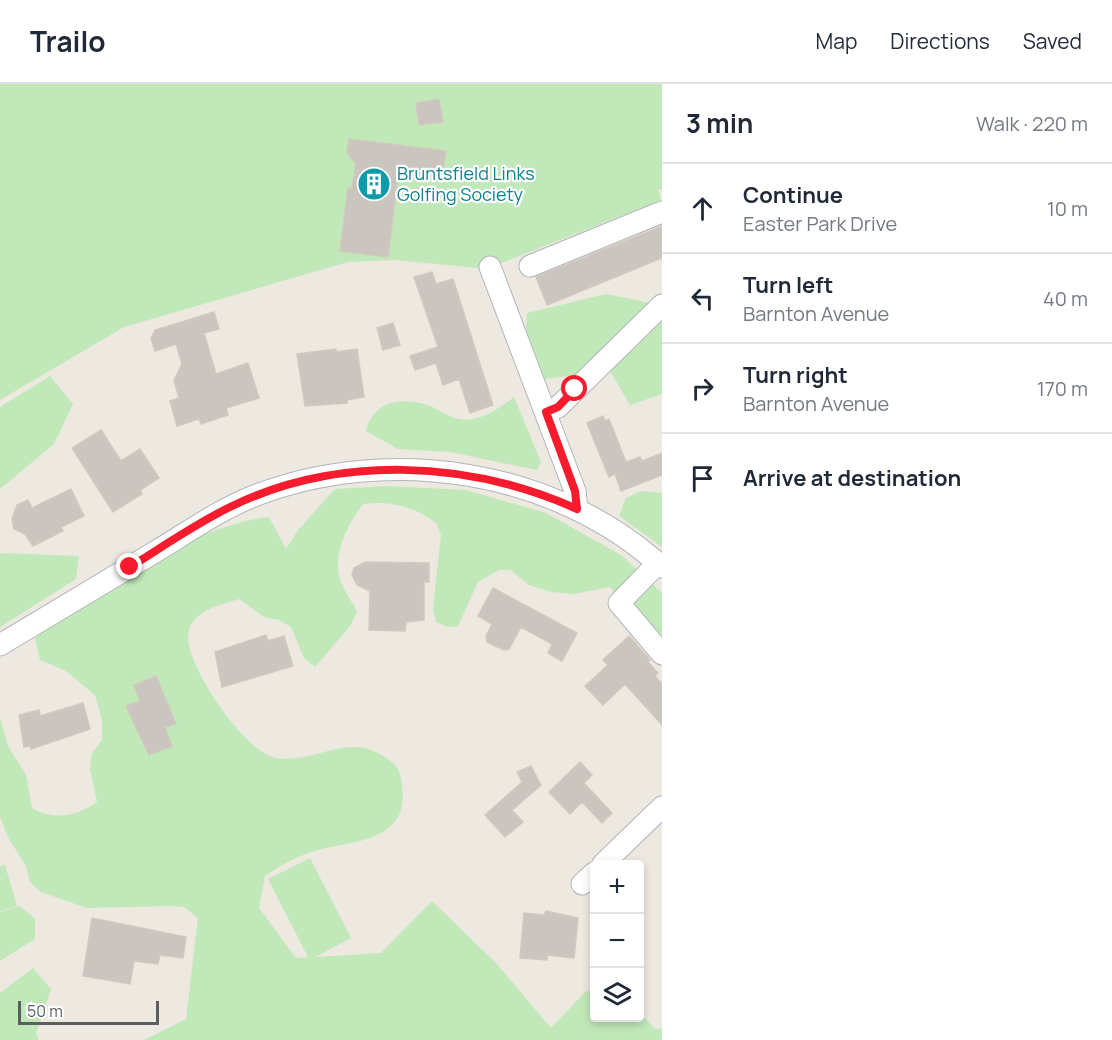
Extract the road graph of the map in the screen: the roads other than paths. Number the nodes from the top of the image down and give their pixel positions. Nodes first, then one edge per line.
1 (662, 212) edge
2 (530, 266) dead end
3 (490, 267) dead end
4 (662, 305) edge
5 (546, 412) junction
6 (577, 509) junction
7 (660, 565) edge
8 (0, 645) edge
9 (662, 654) edge
10 (662, 807) edge
11 (607, 860) edge

1 - 2 street
3 - 5 street
4 - 5 street
5 - 6 street
6 - 7 street
6 - 8 street
7 - 9 street
10 - 11 street

